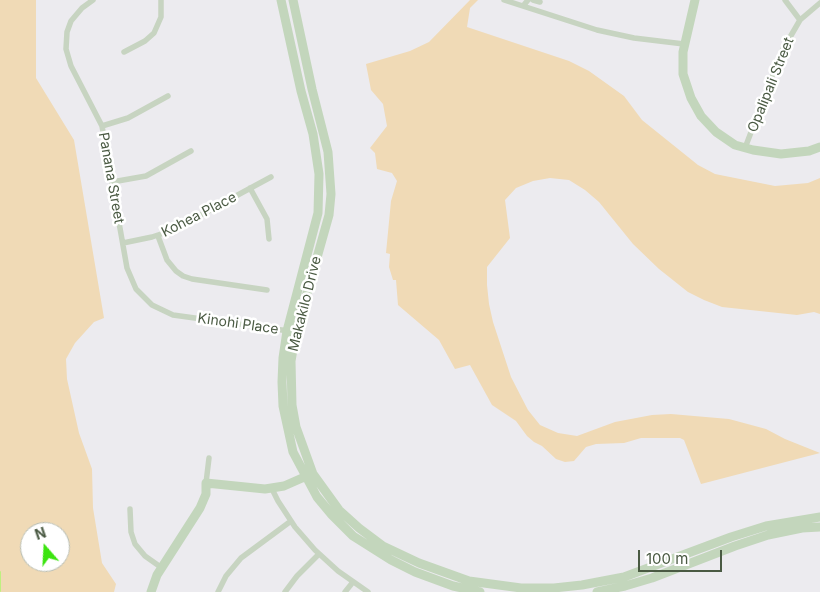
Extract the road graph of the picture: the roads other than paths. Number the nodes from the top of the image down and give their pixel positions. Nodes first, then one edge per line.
1 (93, 0) edge
2 (162, 0) edge
3 (281, 0) edge
4 (293, 0) edge
5 (504, 0) edge
6 (528, 0) edge
7 (696, 0) edge
8 (785, 0) edge
9 (820, 3) edge
10 (523, 6) junction
11 (800, 20) junction
12 (684, 44) junction
13 (124, 52) dead end
14 (312, 89) junction
15 (301, 92) junction
16 (168, 96) dead end
17 (102, 126) junction
18 (820, 147) edge
19 (746, 148) junction
20 (192, 151) dead end
21 (271, 177) dead end
22 (112, 182) junction
23 (250, 188) junction
24 (158, 236) junction
25 (270, 239) dead end
26 (123, 243) junction
27 (267, 290) dead end
28 (180, 316) joint
29 (292, 331) junction
30 (209, 458) dead end
31 (309, 475) junction
32 (206, 483) junction
33 (272, 489) junction
34 (130, 508) dead end
35 (820, 517) edge
36 (291, 521) junction
37 (820, 527) edge
38 (319, 554) junction
39 (162, 568) junction
40 (353, 582) junction
41 (467, 587) edge
42 (582, 588) edge
43 (151, 592) edge
44 (218, 592) edge
45 (285, 592) edge
46 (345, 592) edge
47 (368, 592) edge
48 (480, 592) edge
49 (597, 592) edge

1 - 17 street, Panana Street
2 - 13 street
3 - 15 main road, Makakilo Drive
4 - 14 main road, Makakilo Drive
5 - 10 street
6 - 10 street
7 - 12 main road
8 - 11 street
9 - 11 street, Opalipali Street
10 - 12 street
11 - 19 street, Opalipali Street
12 - 19 main road
14 - 15 main road
14 - 29 main road, Makakilo Drive
15 - 29 main road, Makakilo Drive
16 - 17 street
17 - 22 street, Panana Street
18 - 19 main road
20 - 22 street
21 - 23 street, Kohea Place
22 - 26 street, Panana Street
23 - 24 street, Kohea Place
23 - 25 street
24 - 26 street, Kohea Place
24 - 27 street
26 - 28 street, Panana Street
28 - 29 street, Kinohi Place
29 - 31 main road, Makakilo Drive
30 - 32 street
31 - 33 main road
31 - 41 main road, Makakilo Drive
32 - 33 main road
32 - 39 main road
33 - 36 street
34 - 39 street
35 - 42 main road, Makakilo Drive
36 - 38 street
36 - 44 street
37 - 49 main road
38 - 40 street
38 - 45 street
39 - 43 main road
40 - 46 street
40 - 47 street
41 - 42 main road, Makakilo Drive
41 - 48 main road, Makakilo Drive

